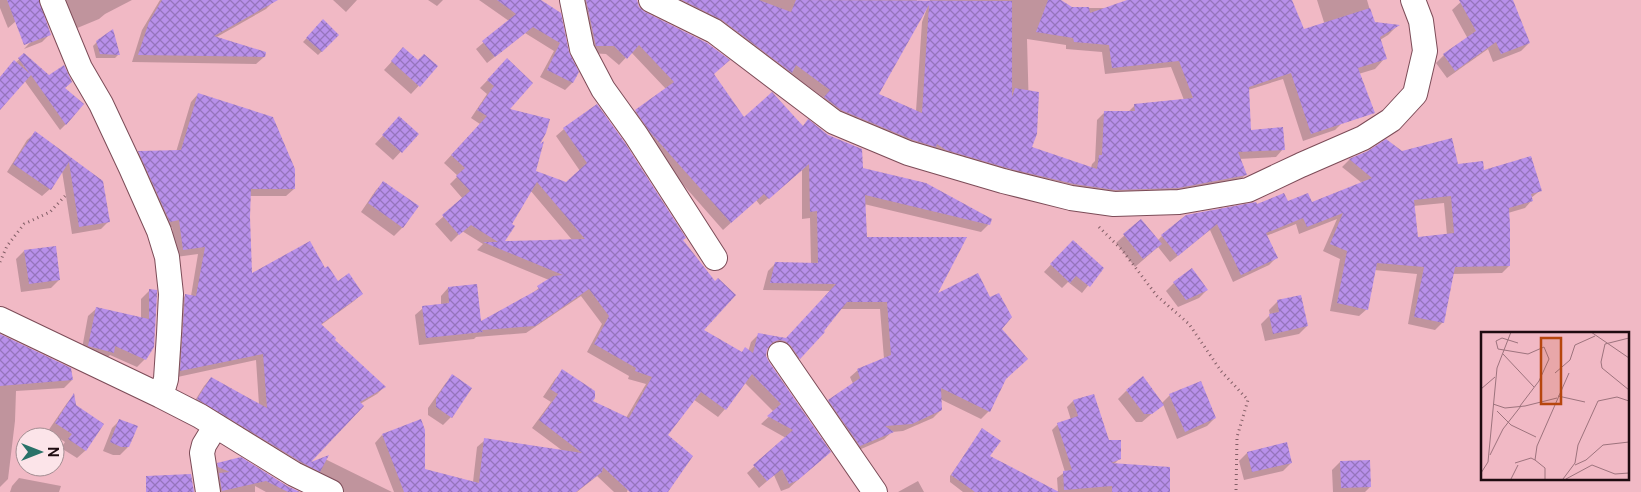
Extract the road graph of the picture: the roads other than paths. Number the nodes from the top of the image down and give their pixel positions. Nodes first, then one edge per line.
1 (52, 0) edge
2 (572, 0) edge
3 (651, 0) edge
4 (1414, 0) edge
5 (715, 258) dead end
6 (0, 319) edge
7 (780, 354) dead end
8 (161, 396) junction
9 (215, 427) junction
10 (208, 492) edge
11 (331, 492) edge
12 (876, 492) edge

1 - 8 street
2 - 5 street
3 - 4 street
6 - 8 street
7 - 12 street
8 - 9 street
9 - 10 street
9 - 11 street

